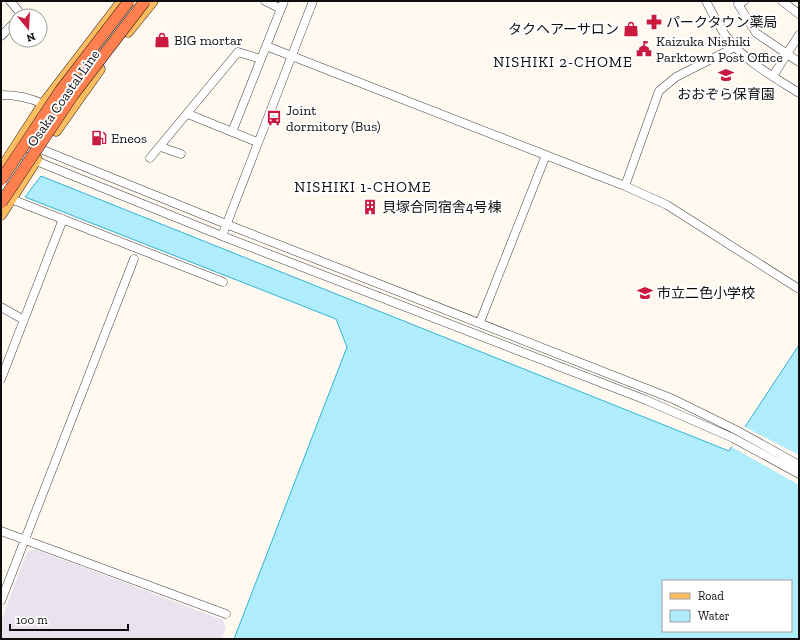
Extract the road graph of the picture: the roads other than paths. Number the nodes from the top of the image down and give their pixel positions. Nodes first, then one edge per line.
1 (22, 1) edge
2 (122, 1) edge
3 (129, 1) edge
4 (145, 1) edge
5 (153, 1) edge
6 (265, 1) edge
7 (284, 1) edge
8 (313, 1) edge
9 (706, 1) edge
10 (744, 1) edge
11 (782, 1) edge
12 (13, 4) edge
13 (281, 9) junction
14 (799, 14) edge
15 (799, 35) edge
16 (266, 46) junction
17 (735, 47) junction
18 (786, 54) junction
19 (292, 55) junction
20 (261, 60) junction
21 (799, 62) edge
22 (773, 76) junction
23 (799, 93) edge
24 (1, 95) edge
25 (43, 104) junction
26 (188, 114) junction
27 (232, 132) junction
28 (21, 139) junction
29 (257, 142) junction
30 (161, 147) junction
31 (43, 150) junction
32 (13, 151) junction
33 (181, 154) dead end
34 (546, 155) junction
35 (150, 158) dead end
36 (35, 161) junction
37 (1, 169) edge
38 (1, 180) edge
39 (625, 186) junction
40 (6, 201) edge
41 (1, 215) edge
42 (63, 219) junction
43 (226, 224) junction
44 (222, 236) junction
45 (134, 259) dead end
46 (223, 282) dead end
47 (799, 289) edge
48 (1, 307) edge
49 (24, 320) junction
50 (480, 322) junction
51 (1, 379) edge
52 (736, 435) junction
53 (799, 465) edge
54 (799, 474) edge
55 (1, 531) edge
56 (24, 540) junction
57 (1, 600) edge
58 (226, 614) dead end

1 - 12 street
2 - 25 main road, Osaka Coastal Line
3 - 38 highway, bridge
4 - 40 highway, bridge
5 - 31 main road, Osaka Coastal Line
6 - 13 street
7 - 13 street
8 - 19 street
9 - 17 street
10 - 18 street
11 - 14 street
13 - 16 street
15 - 18 street
16 - 19 street
16 - 20 street
17 - 22 street
17 - 39 street
18 - 21 street
18 - 22 street
19 - 29 street
19 - 34 street
20 - 26 street
20 - 27 street
22 - 23 street
24 - 25 street
25 - 28 main road, Osaka Coastal Line
26 - 27 street
26 - 30 street
27 - 29 street
28 - 31 street
28 - 32 main road, Osaka Coastal Line
29 - 43 street
30 - 33 street
30 - 35 street
31 - 36 main road, Osaka Coastal Line
31 - 43 street
32 - 36 street
32 - 37 main road, Osaka Coastal Line
34 - 39 street
34 - 50 street
36 - 40 main road, Osaka Coastal Line
36 - 44 street
39 - 47 street
40 - 41 main road, Osaka Coastal Line
40 - 42 street
42 - 46 street
42 - 49 street
43 - 44 street
43 - 50 street
44 - 52 street
45 - 56 street
48 - 49 street
49 - 51 street
50 - 52 street
52 - 53 street
52 - 54 street
55 - 56 street
56 - 57 street
56 - 58 street

